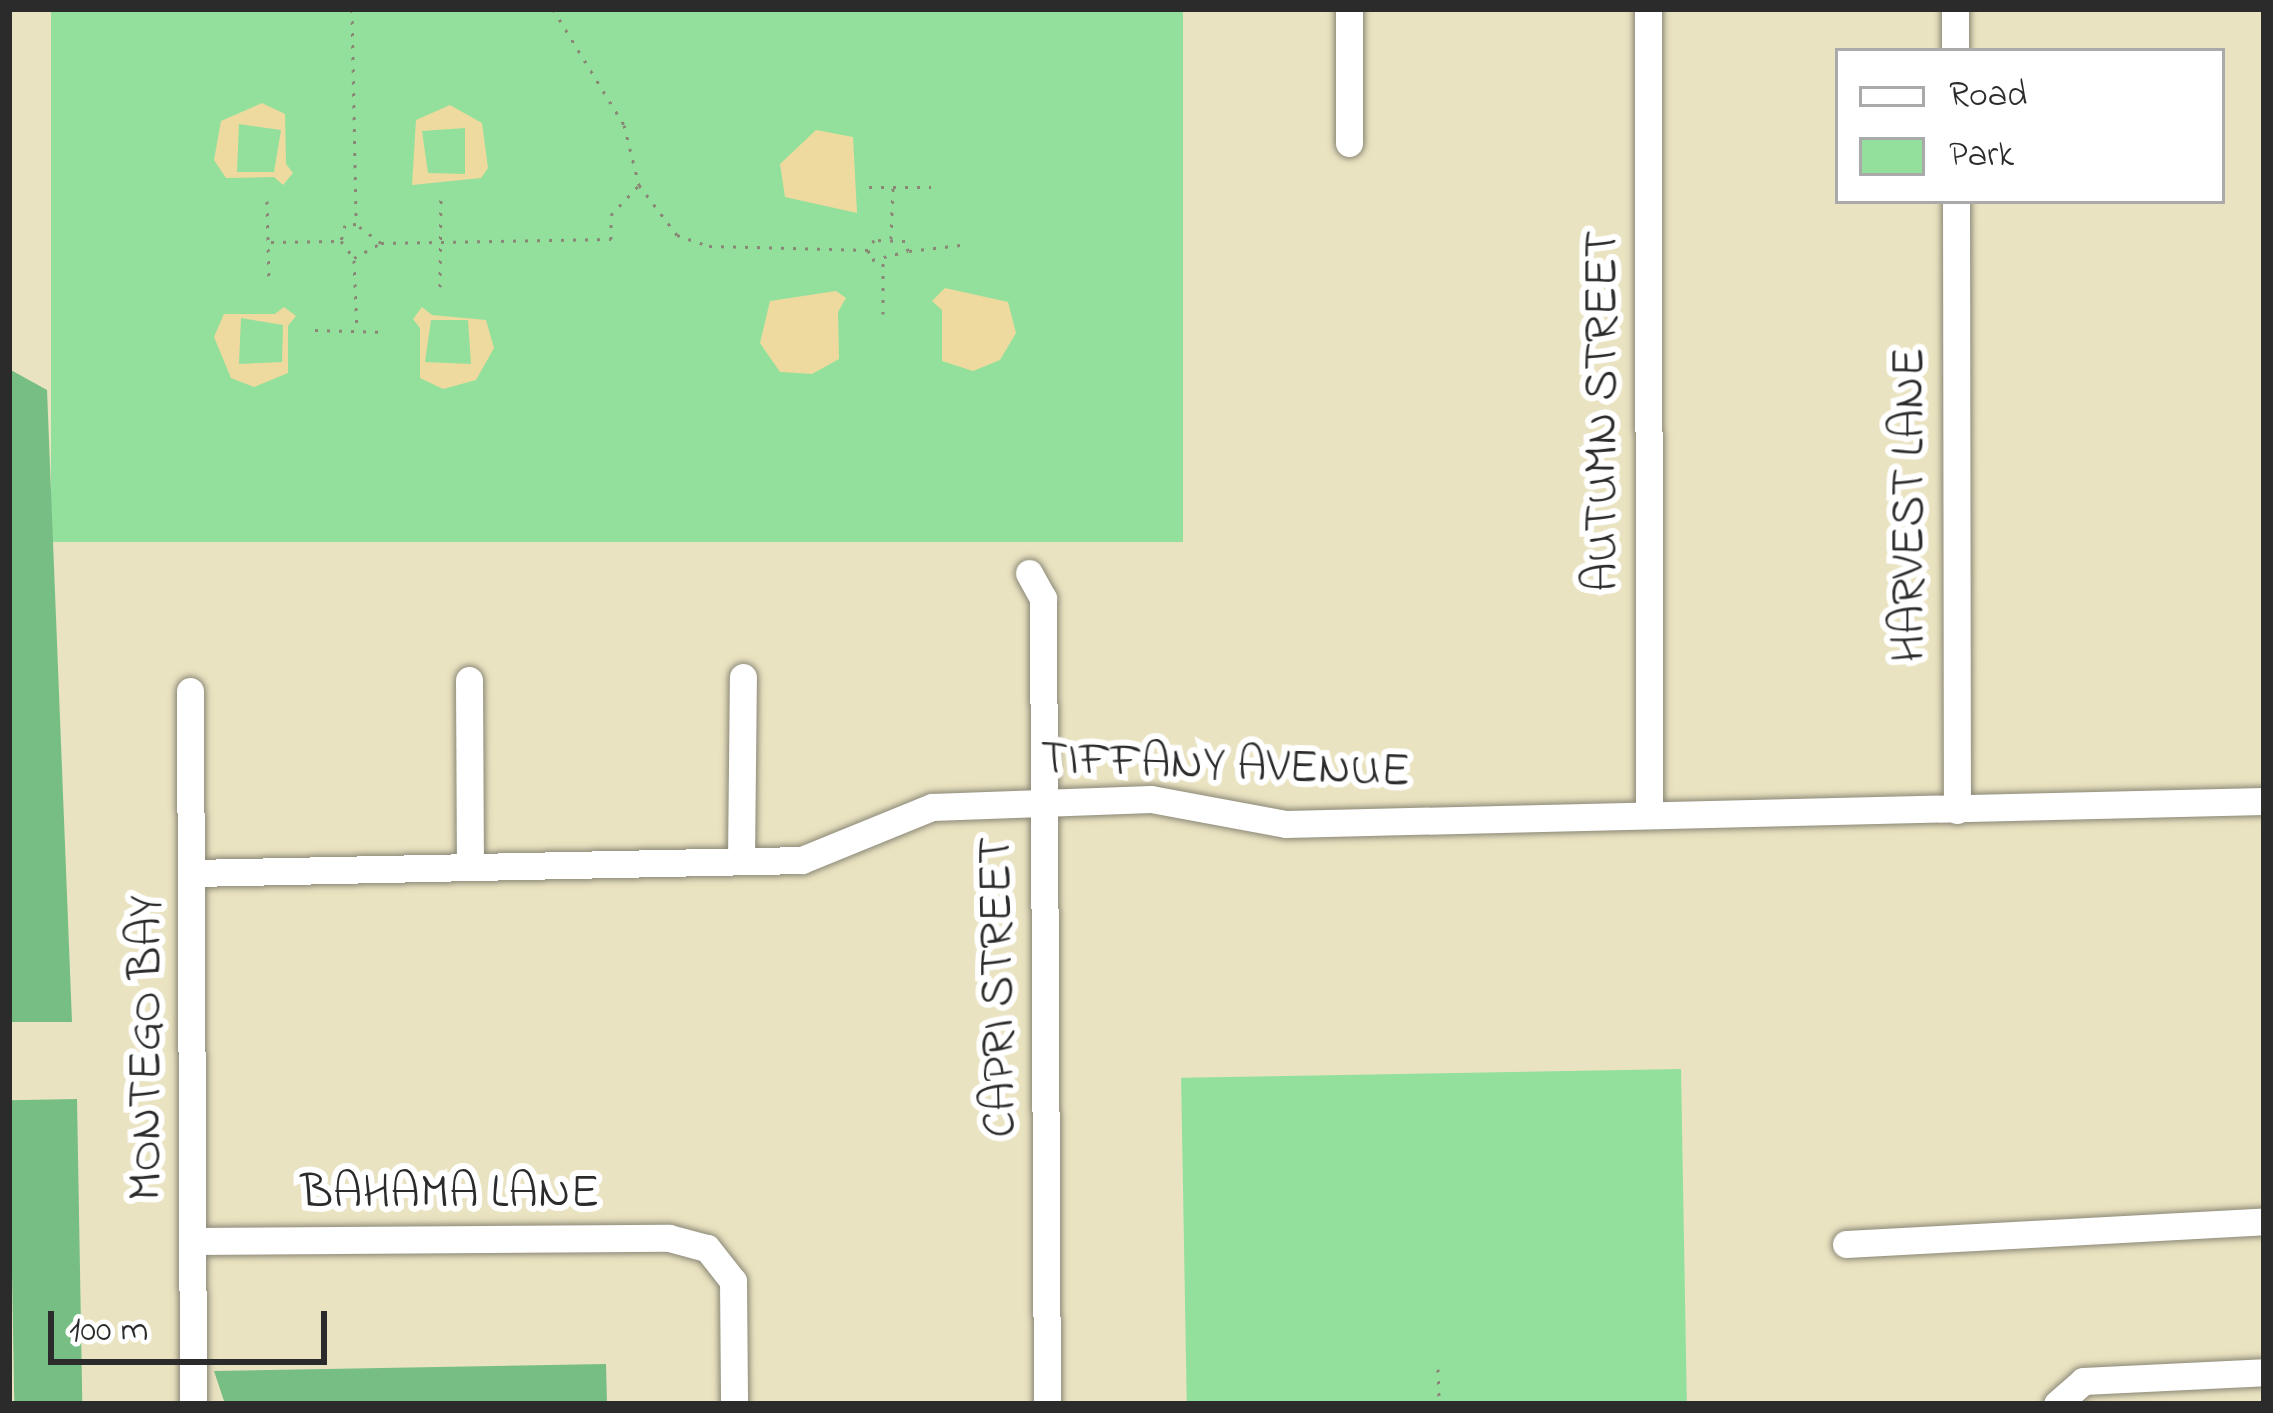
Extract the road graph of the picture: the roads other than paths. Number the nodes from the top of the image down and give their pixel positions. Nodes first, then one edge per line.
1 (1349, 9) edge
2 (1648, 9) edge
3 (1955, 9) edge
4 (1955, 48) edge
5 (1349, 143) dead end
6 (1956, 204) edge
7 (1029, 573) dead end
8 (743, 677) dead end
9 (469, 680) dead end
10 (190, 692) dead end
11 (2264, 801) edge
12 (1043, 804) junction
13 (1957, 810) junction
14 (1649, 813) junction
15 (741, 861) junction
16 (470, 867) junction
17 (194, 873) junction
18 (2264, 1221) edge
19 (193, 1241) junction
20 (1846, 1244) dead end
21 (2264, 1372) edge
22 (193, 1404) edge
23 (734, 1404) edge
24 (1047, 1404) edge
25 (2057, 1404) edge

1 - 5 street
2 - 14 street, AUTUMN STREET
3 - 4 street
6 - 13 street, HARVEST LANE
7 - 12 street, CAPRI STREET
8 - 15 street
9 - 16 street
10 - 17 street, MONTEGO BAY
11 - 13 street, TIFFANY AVENUE
12 - 14 street, TIFFANY AVENUE
12 - 15 street, TIFFANY AVENUE
12 - 24 street, CAPRI STREET
13 - 14 street, TIFFANY AVENUE
15 - 16 street, TIFFANY AVENUE
16 - 17 street, TIFFANY AVENUE
17 - 19 street, MONTEGO BAY
18 - 20 street
19 - 22 street, MONTEGO BAY
19 - 23 street, BAHAMA LANE
21 - 25 street

